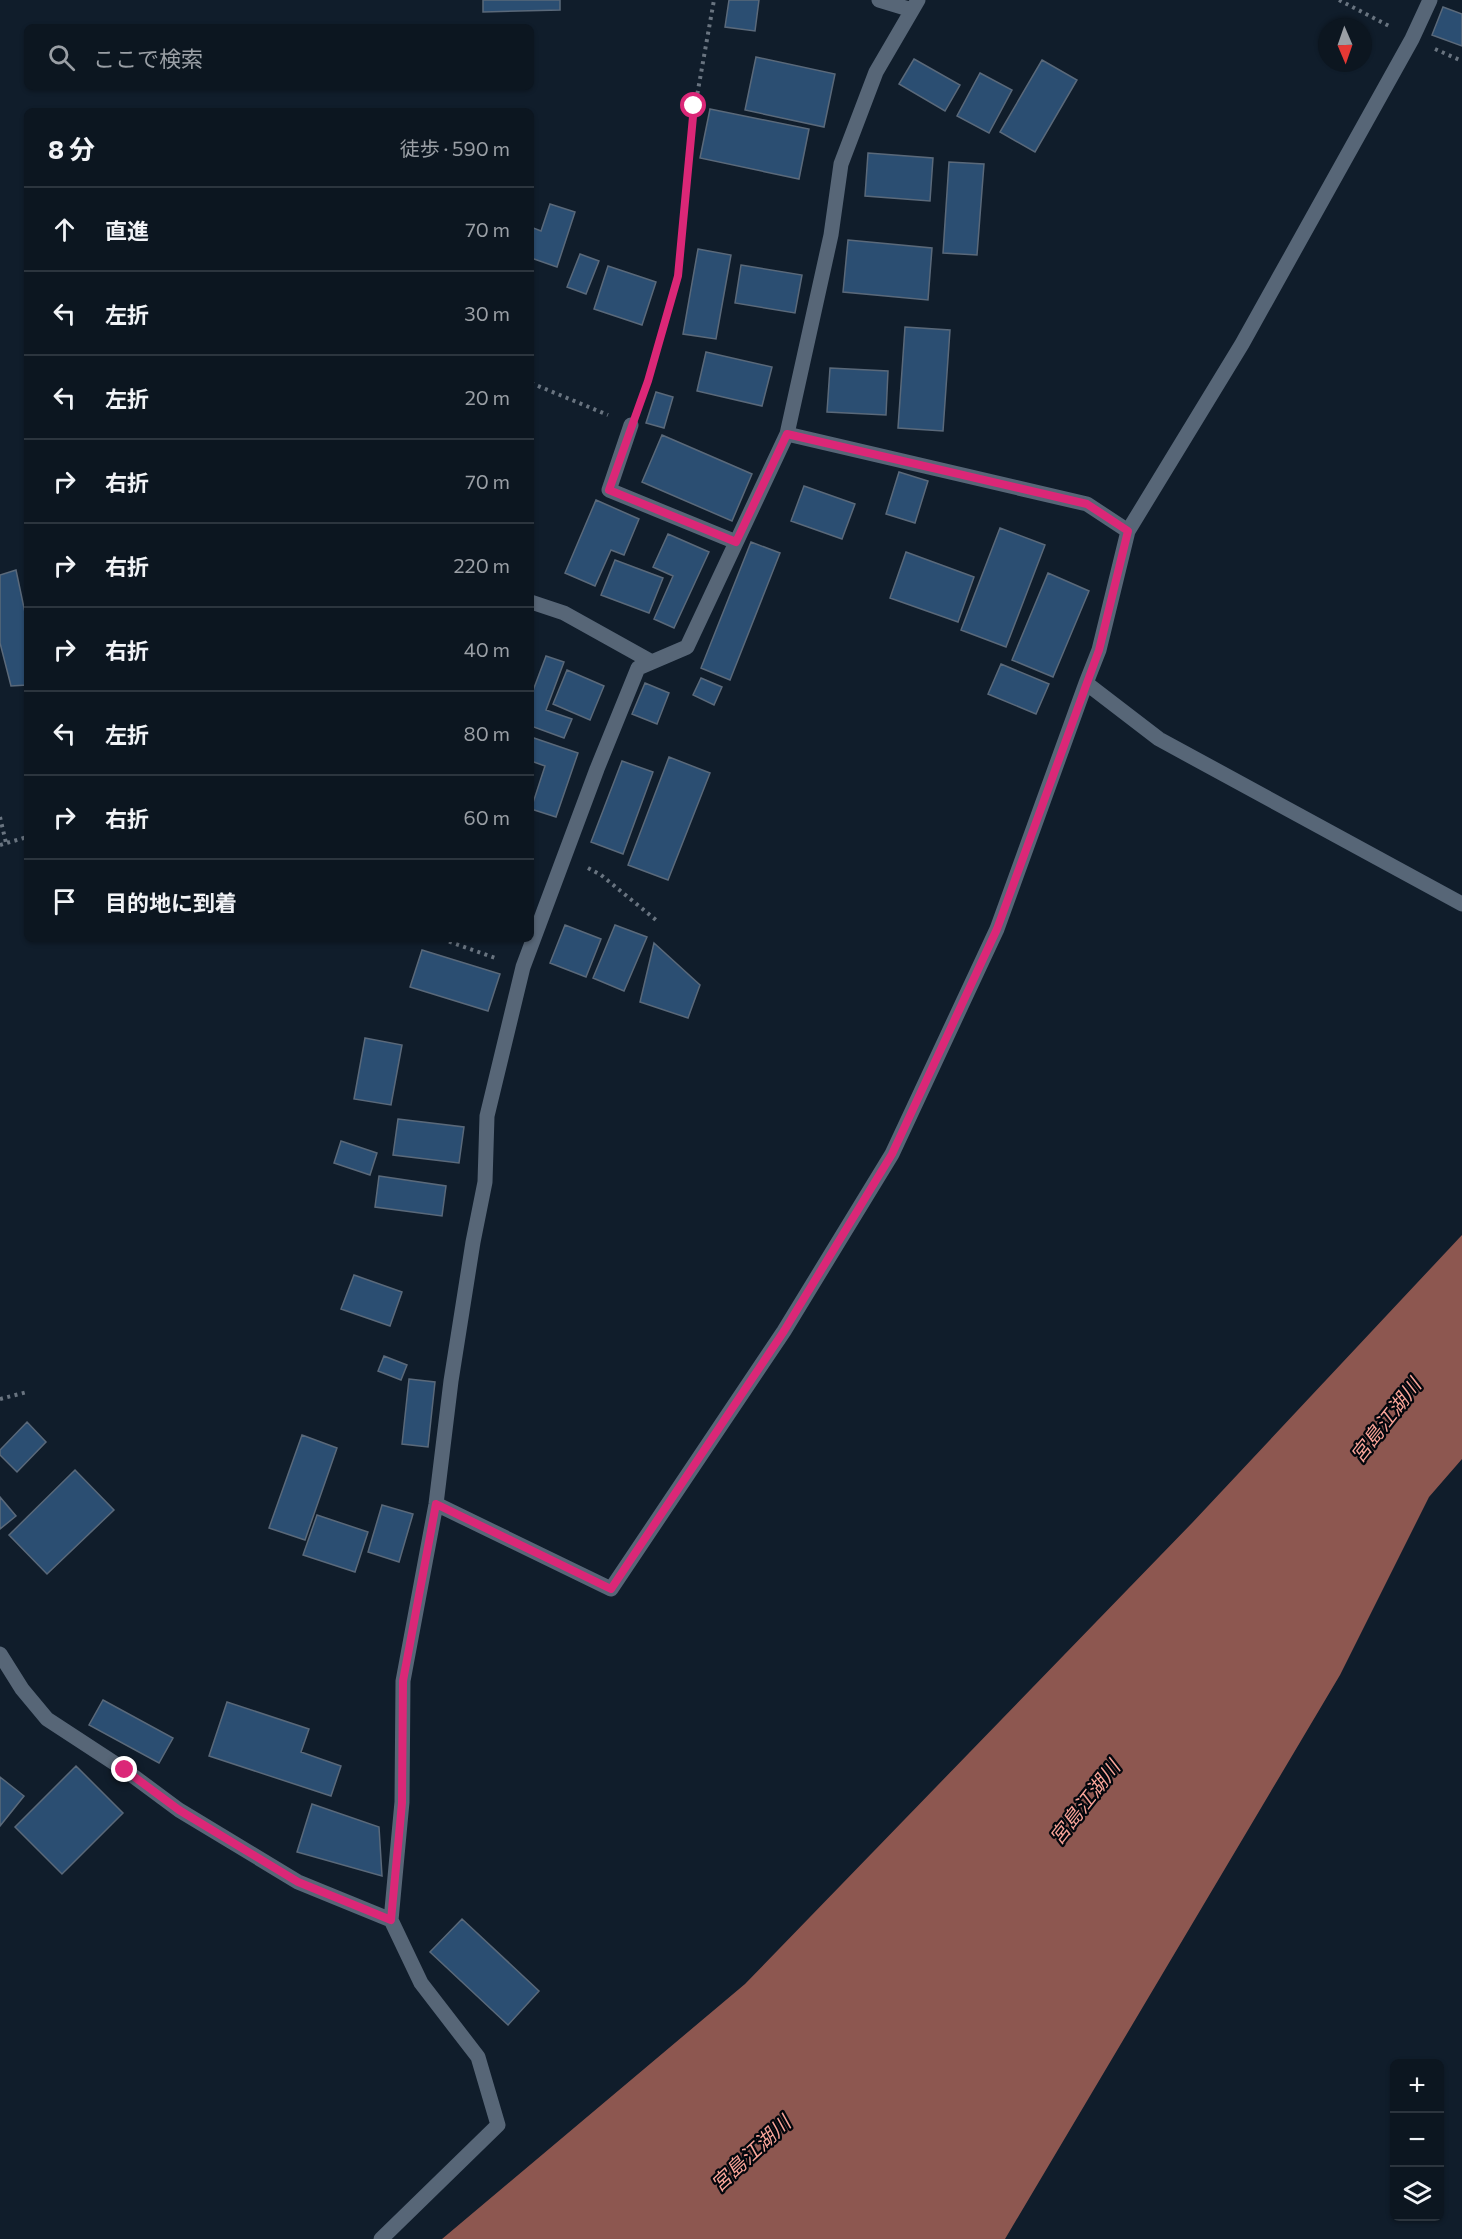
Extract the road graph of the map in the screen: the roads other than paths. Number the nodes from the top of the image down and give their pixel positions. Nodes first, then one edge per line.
1 (879, 0) edge
2 (1430, 0) edge
3 (915, 5) edge
4 (631, 425) road end
5 (787, 434) junction
6 (1128, 531) junction
7 (736, 542) junction
8 (534, 603) edge
9 (652, 662) junction
10 (1086, 683) junction
11 (1462, 904) edge
12 (534, 937) edge
13 (532, 942) edge
14 (436, 1504) junction
15 (0, 1654) edge
16 (391, 1920) junction
17 (381, 2239) edge

1 - 3 street
2 - 6 street
3 - 5 street
4 - 7 street
5 - 6 street
5 - 7 street
6 - 10 street
7 - 9 street
8 - 9 street
9 - 12 street
10 - 11 street
10 - 14 street
13 - 14 street
14 - 16 street
15 - 16 street
16 - 17 street

